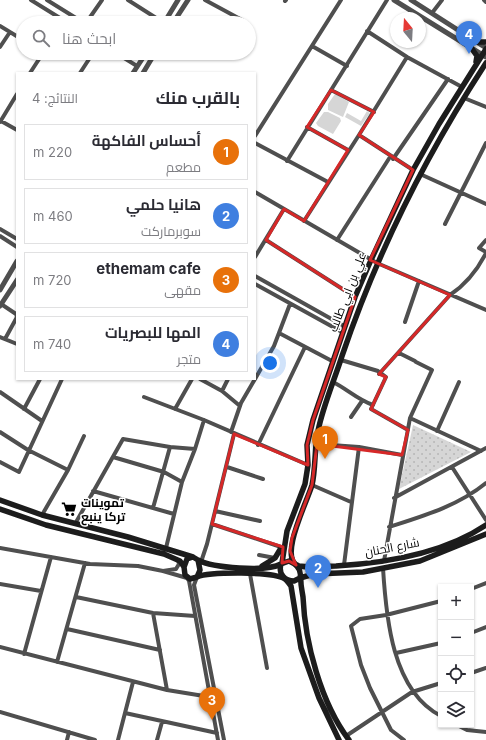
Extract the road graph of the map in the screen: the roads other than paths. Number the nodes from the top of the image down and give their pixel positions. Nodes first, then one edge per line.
1 (30, 0) edge
2 (47, 0) edge
3 (102, 0) edge
4 (128, 0) edge
5 (178, 0) edge
6 (188, 0) edge
7 (205, 0) edge
8 (341, 0) edge
9 (387, 0) edge
10 (394, 0) edge
11 (411, 0) edge
12 (442, 0) edge
13 (432, 13) junction
14 (53, 16) edge
15 (73, 16) edge
16 (90, 16) edge
17 (153, 16) edge
18 (168, 16) edge
19 (178, 16) edge
20 (235, 16) edge
21 (0, 26) edge
22 (368, 31) junction
23 (10, 32) junction
24 (16, 36) edge
25 (476, 42) junction
26 (486, 42) edge
27 (312, 46) junction
28 (0, 47) edge
29 (472, 48) junction
30 (486, 48) edge
31 (484, 56) edge
32 (407, 57) junction
33 (38, 60) edge
34 (88, 60) edge
35 (127, 60) edge
36 (141, 60) edge
37 (151, 60) edge
38 (486, 63) edge
39 (476, 65) junction
40 (137, 66) junction
41 (347, 66) junction
42 (484, 68) edge
43 (31, 72) edge
44 (81, 72) edge
45 (134, 72) edge
46 (144, 72) edge
47 (448, 79) junction
48 (462, 87) junction
49 (331, 90) junction
50 (16, 96) edge
51 (464, 98) junction
52 (486, 107) edge
53 (374, 112) junction
54 (1, 118) edge
55 (307, 127) junction
56 (16, 129) edge
57 (256, 134) edge
58 (360, 135) junction
59 (486, 143) edge
60 (256, 144) edge
61 (348, 150) junction
62 (392, 158) junction
63 (287, 161) junction
64 (413, 170) junction
65 (420, 174) junction
66 (328, 182) junction
67 (256, 193) edge
68 (461, 193) junction
69 (486, 204) edge
70 (284, 209) junction
71 (304, 221) junction
72 (445, 224) dead end
73 (0, 229) edge
74 (0, 236) edge
75 (16, 238) edge
76 (266, 240) junction
77 (337, 240) junction
78 (486, 240) edge
79 (16, 246) edge
80 (486, 253) edge
81 (256, 255) edge
82 (371, 260) junction
83 (16, 263) edge
84 (377, 263) junction
85 (256, 277) edge
86 (419, 281) junction
87 (16, 282) edge
88 (256, 285) edge
89 (0, 290) edge
90 (450, 295) junction
91 (355, 297) junction
92 (290, 304) junction
93 (1, 305) edge
94 (486, 310) edge
95 (16, 314) edge
96 (16, 318) edge
97 (405, 322) dead end
98 (343, 329) junction
99 (279, 332) junction
100 (2, 338) edge
101 (16, 344) edge
102 (305, 346) junction
103 (399, 353) junction
104 (341, 360) junction
105 (332, 361) junction
106 (379, 374) junction
107 (256, 377) edge
108 (39, 380) edge
109 (62, 380) edge
110 (191, 380) edge
111 (202, 380) edge
112 (228, 380) edge
113 (254, 380) edge
114 (333, 382) junction
115 (459, 382) dead end
116 (222, 391) junction
117 (0, 392) edge
118 (144, 397) dead end
119 (362, 401) junction
120 (373, 405) junction
121 (240, 406) junction
122 (24, 409) junction
123 (175, 410) junction
124 (351, 417) dead end
125 (410, 418) junction
126 (204, 420) junction
127 (42, 421) junction
128 (408, 430) junction
129 (437, 431) junction
130 (0, 432) edge
131 (232, 433) junction
132 (84, 436) dead end
133 (258, 444) junction
134 (317, 444) junction
135 (359, 447) junction
136 (170, 448) junction
137 (486, 448) edge
138 (195, 449) junction
139 (28, 450) junction
140 (481, 451) junction
141 (402, 455) junction
142 (113, 457) junction
143 (0, 462) edge
144 (308, 465) junction
145 (227, 467) junction
146 (452, 467) junction
147 (68, 470) junction
148 (164, 472) junction
149 (263, 479) dead end
150 (182, 482) junction
151 (486, 483) edge
152 (312, 485) junction
153 (93, 492) junction
154 (472, 495) junction
155 (394, 498) junction
156 (0, 500) edge
157 (351, 502) junction
158 (153, 508) junction
159 (0, 509) edge
160 (215, 511) junction
161 (174, 514) junction
162 (42, 515) junction
163 (486, 520) edge
164 (260, 521) dead end
165 (75, 524) junction
166 (212, 524) junction
167 (486, 525) edge
168 (390, 527) junction
169 (486, 534) edge
170 (284, 540) junction
171 (281, 547) junction
172 (0, 548) edge
173 (166, 548) junction
174 (259, 555) dead end
175 (51, 557) junction
176 (275, 558) junction
177 (178, 560) junction
178 (198, 560) junction
179 (384, 561) junction
180 (85, 563) junction
181 (281, 564) junction
182 (296, 565) junction
183 (344, 565) junction
184 (184, 567) junction
185 (255, 567) junction
186 (383, 568) junction
187 (164, 571) junction
188 (250, 574) junction
189 (197, 577) junction
190 (301, 577) junction
191 (187, 578) junction
192 (285, 579) junction
193 (486, 583) edge
194 (0, 584) edge
195 (474, 588) edge
196 (41, 591) junction
197 (76, 597) junction
198 (438, 602) edge
199 (153, 613) junction
200 (386, 615) junction
201 (195, 616) junction
202 (486, 627) edge
203 (67, 629) junction
204 (474, 632) edge
205 (438, 644) edge
206 (0, 647) edge
207 (160, 650) junction
208 (396, 653) junction
209 (24, 654) junction
210 (57, 662) junction
211 (267, 668) dead end
212 (486, 668) edge
213 (474, 672) edge
214 (133, 682) junction
215 (438, 684) edge
216 (167, 690) junction
217 (412, 692) junction
218 (210, 697) junction
219 (0, 712) edge
220 (125, 713) junction
221 (382, 713) junction
222 (438, 714) edge
223 (162, 722) junction
224 (463, 728) edge
225 (69, 732) junction
226 (486, 732) edge
227 (217, 733) junction
228 (347, 738) edge
229 (67, 740) edge
230 (95, 740) edge
231 (118, 740) edge
232 (157, 740) edge
233 (218, 740) edge
234 (224, 740) edge
235 (339, 740) edge
236 (404, 740) edge

1 - 14 street
2 - 15 street
3 - 16 street
4 - 17 street
5 - 18 street
6 - 19 street
7 - 20 street
8 - 27 street
9 - 22 street
10 - 29 street
11 - 13 street
12 - 13 street
13 - 25 street
21 - 23 street
22 - 32 street
22 - 41 street
23 - 24 street
23 - 28 street
25 - 26 main road
25 - 30 street
27 - 41 street
27 - 57 street
29 - 31 street
29 - 39 main road
30 - 31 main road, علي بن ابي طالب
31 - 39 main road, علي بن ابي طالب
32 - 47 street
32 - 53 street
33 - 43 street
34 - 44 street
35 - 40 street
36 - 40 street
37 - 46 street
38 - 42 main road, علي بن ابي طالب
39 - 48 main road, علي بن ابي طالب
40 - 45 street
41 - 49 street
42 - 51 main road, علي بن ابي طالب
47 - 48 street
47 - 62 street
48 - 64 main road, علي بن ابي طالب
49 - 53 street
49 - 55 street
50 - 54 street
51 - 52 street
51 - 65 main road, علي بن ابي طالب
53 - 58 street
54 - 56 street
55 - 61 street
55 - 63 street
58 - 61 street
58 - 62 street
59 - 68 street
60 - 63 street
61 - 66 street
62 - 64 street
62 - 77 street
63 - 66 street
64 - 82 main road, علي بن ابي طالب
65 - 68 street
65 - 84 main road, علي بن ابي طالب
66 - 71 street
67 - 70 street
68 - 69 street
68 - 72 street
70 - 71 street
70 - 76 street
71 - 77 street
73 - 75 street
74 - 79 street
76 - 81 street
76 - 91 street
77 - 82 street
78 - 80 street
80 - 90 street
82 - 84 street
82 - 91 main road, علي بن ابي طالب
83 - 89 street
84 - 86 street
84 - 104 main road, علي بن ابي طالب
85 - 98 street
86 - 90 street
86 - 97 street
87 - 93 street
88 - 92 street
90 - 94 street
90 - 103 street
91 - 98 main road, علي بن ابي طالب
92 - 98 street
92 - 99 street
93 - 95 street
96 - 100 street
98 - 105 main road, علي بن ابي طالب
99 - 102 street
99 - 107 street
100 - 101 street
102 - 105 street
102 - 133 street
103 - 106 street
103 - 125 street
104 - 106 street
104 - 114 main road, علي بن ابي طالب
105 - 144 main road, علي بن ابي طالب
106 - 120 street
108 - 122 street
109 - 127 street
110 - 123 street
111 - 116 street
112 - 116 street
113 - 121 street
114 - 119 street
114 - 134 main road, علي بن ابي طالب
115 - 129 street
116 - 121 street
117 - 122 street
118 - 123 street
119 - 120 street
119 - 124 street
120 - 128 street
121 - 131 street
122 - 127 street
123 - 126 street
125 - 128 street
125 - 129 street
126 - 131 street
126 - 138 street
127 - 139 street
128 - 141 street
129 - 140 street
130 - 139 street
131 - 133 street
131 - 145 street
132 - 147 street
133 - 144 street
134 - 135 street
134 - 152 main road, علي بن ابي طالب
135 - 141 street
135 - 157 street
136 - 138 street
136 - 142 street
136 - 148 street
137 - 140 street
138 - 150 street
139 - 143 street
139 - 147 street
140 - 146 street
141 - 155 street
142 - 148 street
142 - 153 street
144 - 170 main road, علي بن ابي طالب
145 - 149 street
145 - 160 street
146 - 154 street
146 - 155 street
147 - 162 street
148 - 150 street
148 - 158 street
150 - 161 street
151 - 154 street
152 - 157 street
152 - 182 main road, علي بن ابي طالب
153 - 158 street
153 - 165 street
154 - 163 street
154 - 168 street
155 - 168 street
156 - 162 main road
157 - 183 street
158 - 161 street
159 - 177 main road
160 - 164 street
160 - 166 street
161 - 173 street
162 - 165 main road
165 - 173 main road
166 - 171 street
166 - 178 street
167 - 179 main road, شارع الحنان
168 - 179 street
169 - 186 main road, شارع الحنان
170 - 171 main road
170 - 181 main road, علي بن ابي طالب
171 - 176 main road
172 - 175 street
173 - 178 main road
174 - 176 street
175 - 180 street
175 - 196 street
176 - 185 main road
177 - 184 main road
177 - 187 street
178 - 184 main road
178 - 185 main road
178 - 189 main road
179 - 183 main road, شارع الحنان
180 - 187 street
180 - 197 street
181 - 182 main road
181 - 185 main road
181 - 192 main road
182 - 183 main road, شارع الحنان
182 - 190 main road
184 - 191 main road
186 - 190 main road, شارع الحنان
186 - 200 street
187 - 191 street
188 - 189 main road
188 - 192 main road
188 - 211 street
189 - 191 main road
189 - 234 street
190 - 192 main road
190 - 228 main road
191 - 201 street
192 - 235 main road
193 - 195 street
194 - 196 street
196 - 209 street
197 - 199 street
197 - 203 street
198 - 200 street
199 - 201 street
199 - 207 street
200 - 208 street
200 - 221 street
201 - 218 street
202 - 204 street
203 - 207 street
203 - 210 street
205 - 208 street
206 - 209 street
207 - 216 street
208 - 217 street
209 - 210 street
210 - 214 street
212 - 213 street
214 - 216 street
214 - 220 street
215 - 217 street
216 - 218 street
217 - 221 street
217 - 222 street
218 - 227 street
219 - 225 street
220 - 223 street
220 - 231 street
221 - 228 street
221 - 236 street
223 - 227 street
223 - 232 street
224 - 226 street
225 - 229 street
225 - 230 street
227 - 233 street

